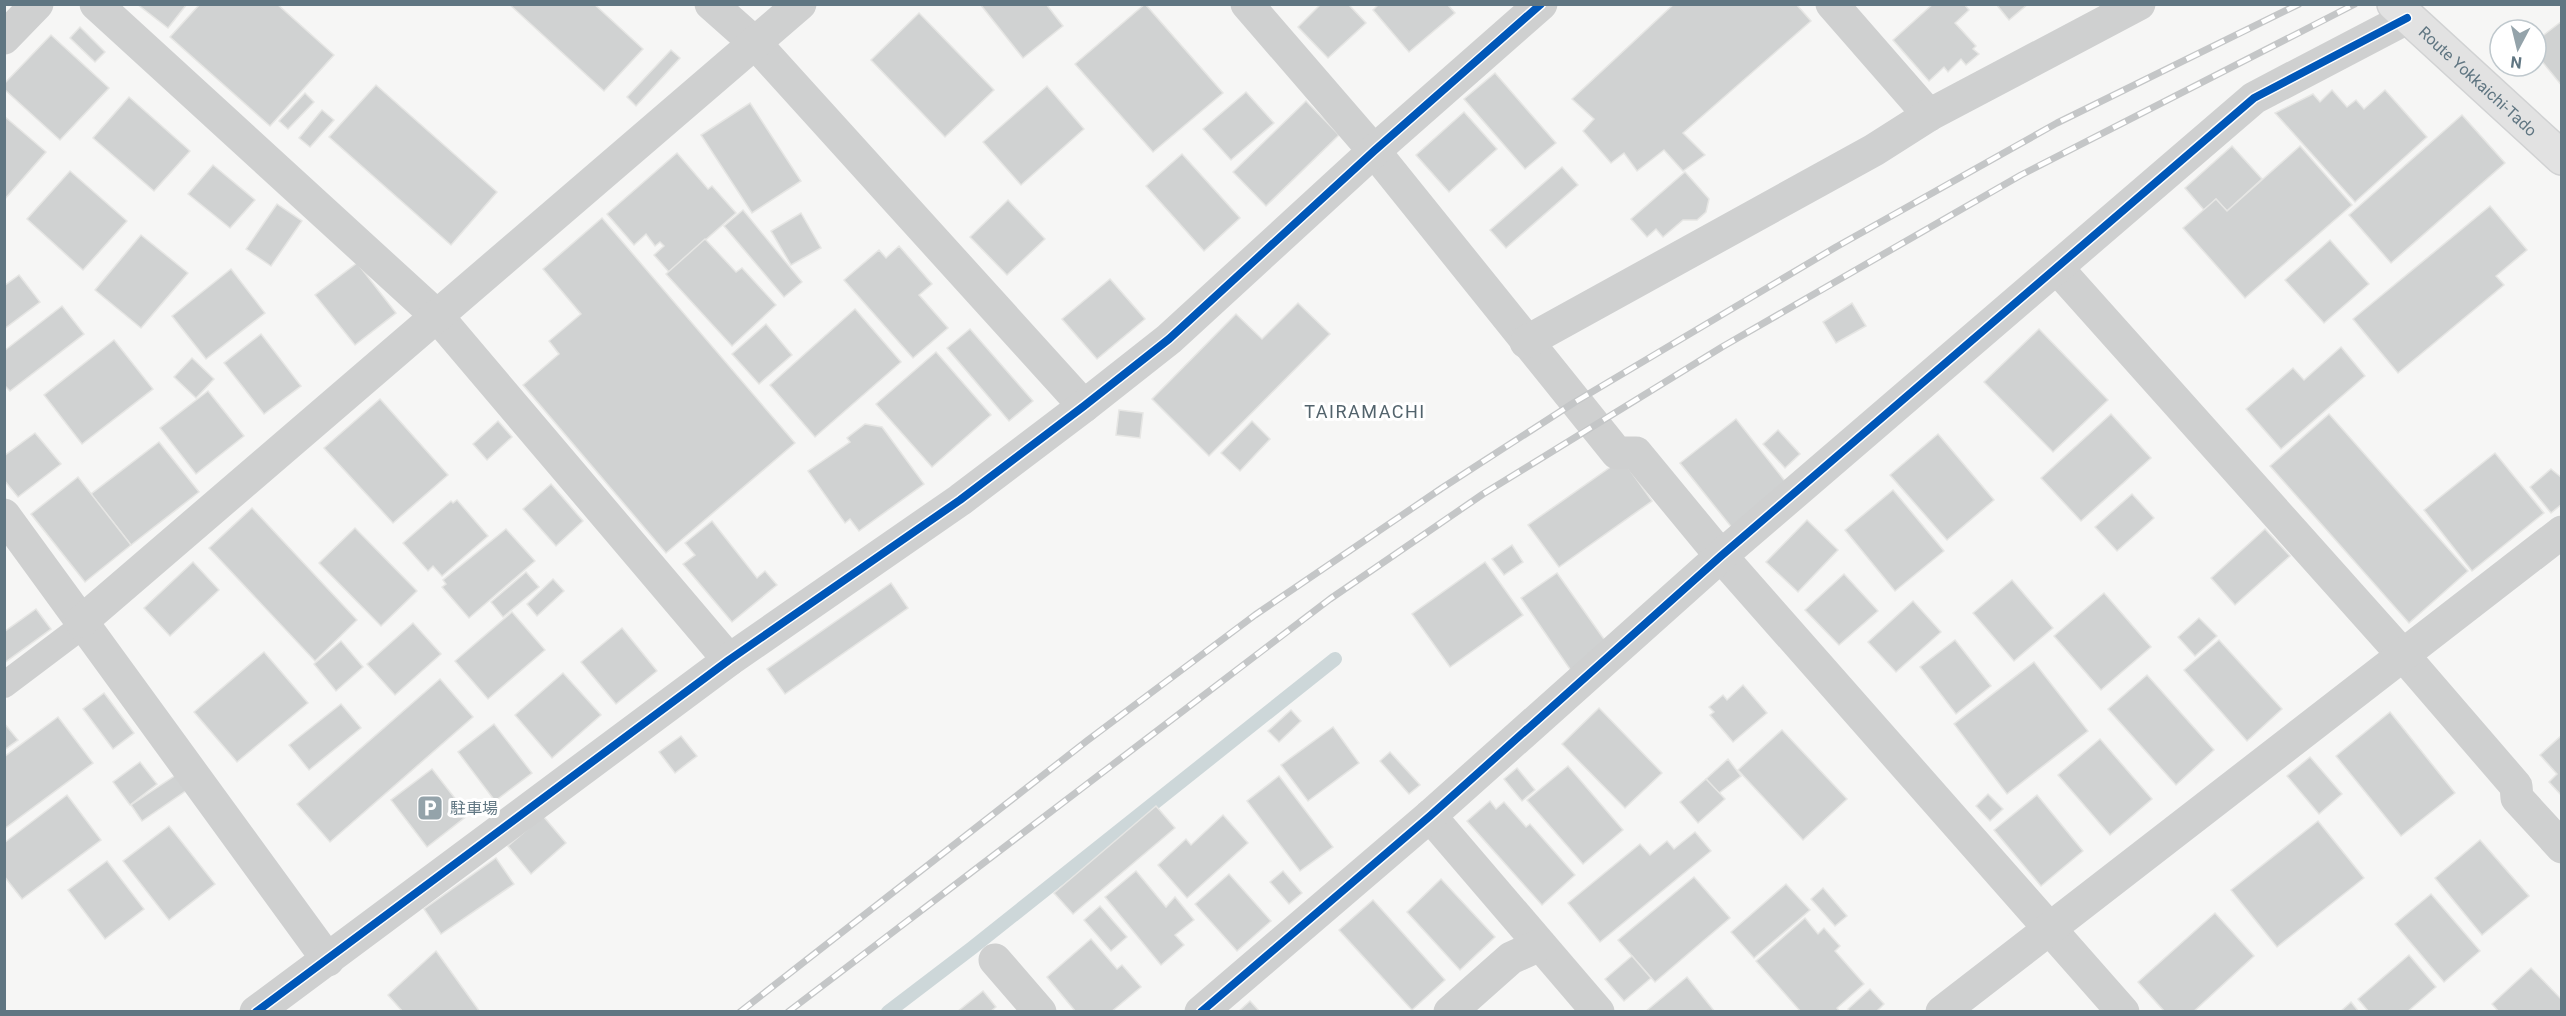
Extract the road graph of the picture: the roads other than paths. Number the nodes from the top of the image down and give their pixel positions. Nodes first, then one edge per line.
1 (37, 4) edge
2 (96, 4) edge
3 (711, 4) edge
4 (800, 4) edge
5 (1247, 4) edge
6 (1541, 4) edge
7 (1832, 4) edge
8 (2139, 4) edge
9 (2401, 11) edge
10 (4, 38) edge
11 (755, 43) junction
12 (1929, 116) junction
13 (1374, 151) junction
14 (2562, 158) edge
15 (2057, 268) junction
16 (437, 316) junction
17 (1526, 342) junction
18 (1084, 406) junction
19 (4, 515) edge
20 (2562, 532) edge
21 (1721, 556) junction
22 (84, 622) junction
23 (2403, 655) junction
24 (729, 660) junction
25 (4, 685) edge
26 (1430, 816) junction
27 (2562, 847) edge
28 (2049, 927) junction
29 (1540, 945) junction
30 (328, 960) junction
31 (995, 960) dead end
32 (256, 1011) edge
33 (1040, 1011) edge
34 (1201, 1011) edge
35 (1450, 1011) edge
36 (1598, 1011) edge
37 (1942, 1011) edge
38 (2123, 1011) edge

1 - 10 street
2 - 16 street
3 - 11 street
4 - 11 street
5 - 13 street
6 - 13 street
7 - 12 street
8 - 12 street
9 - 14 main road, Route Yokkaichi-Tado
9 - 15 street
11 - 16 street
11 - 18 street
12 - 17 street
13 - 17 street
13 - 18 street
15 - 21 street
15 - 23 street
16 - 22 street
16 - 24 street
17 - 21 street
18 - 24 street
19 - 22 street
20 - 23 street
21 - 26 street
21 - 28 street
22 - 25 lane
22 - 30 street
23 - 27 street
23 - 28 street
24 - 30 street
26 - 29 street
26 - 34 street
28 - 37 street
28 - 38 street
29 - 35 street
29 - 36 street
30 - 32 street
31 - 33 street

